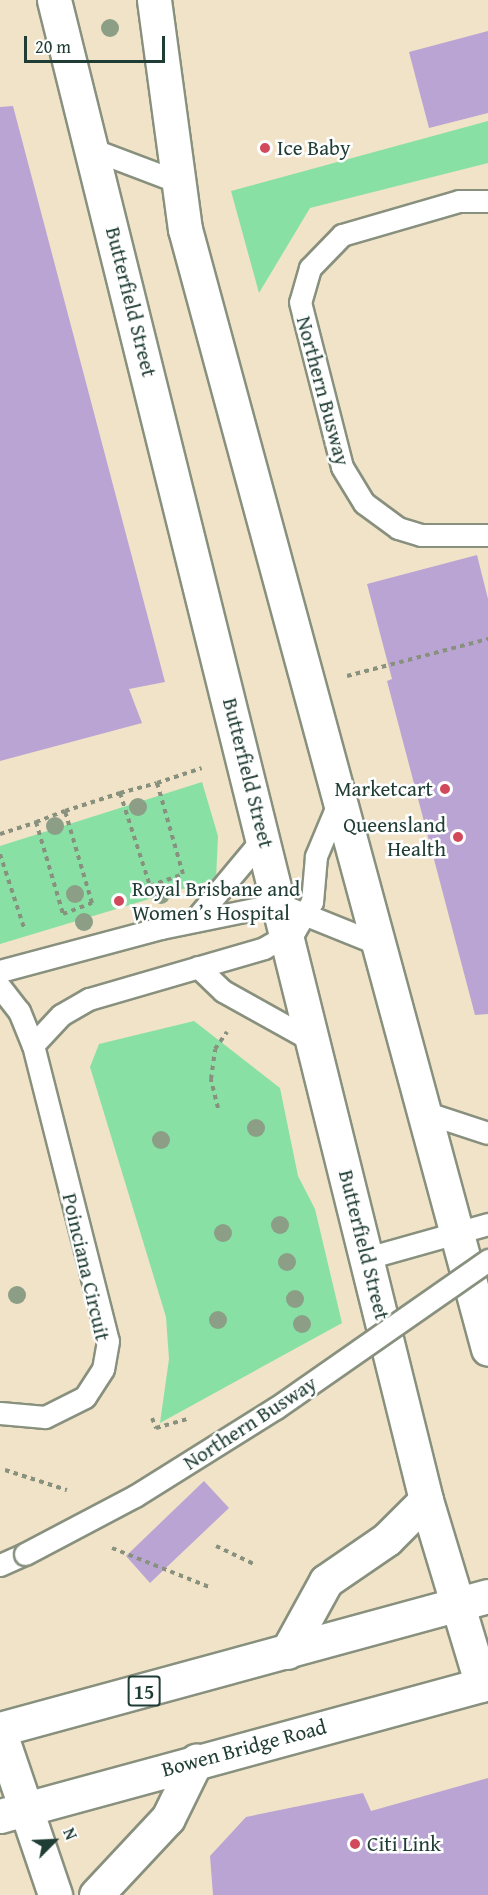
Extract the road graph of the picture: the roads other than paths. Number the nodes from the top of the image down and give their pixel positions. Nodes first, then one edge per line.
1 (54, 0) edge
2 (154, 0) edge
3 (94, 150) junction
4 (176, 181) junction
5 (488, 201) edge
6 (488, 535) edge
7 (339, 801) junction
8 (264, 837) junction
9 (291, 917) junction
10 (194, 921) junction
11 (376, 943) junction
12 (198, 967) junction
13 (0, 971) edge
14 (0, 987) edge
15 (314, 1041) junction
16 (33, 1046) junction
17 (424, 1112) junction
18 (488, 1133) edge
19 (488, 1224) edge
20 (455, 1234) junction
21 (367, 1258) junction
22 (488, 1260) edge
23 (488, 1349) edge
24 (3, 1418) edge
25 (426, 1500) junction
26 (0, 1565) edge
27 (473, 1600) edge
28 (287, 1652) junction
29 (485, 1684) edge
30 (0, 1731) edge
31 (196, 1761) junction
32 (13, 1813) edge
33 (56, 1895) edge
34 (96, 1895) edge

1 - 3 main road, Butterfield Street
2 - 4 main road
3 - 4 lane
3 - 8 main road, Butterfield Street
4 - 7 main road
5 - 6 lane, Northern Busway
7 - 9 lane
7 - 11 main road
8 - 9 main road, Butterfield Street
8 - 10 lane
9 - 10 lane
9 - 11 lane
9 - 12 lane
9 - 15 main road, Butterfield Street
10 - 13 lane
11 - 17 main road
12 - 15 lane
12 - 16 lane
14 - 16 lane, Poinciana Circuit
15 - 21 main road, Butterfield Street
16 - 24 lane, Poinciana Circuit
17 - 18 lane
17 - 20 main road
19 - 20 lane
20 - 21 lane
20 - 23 main road
21 - 25 main road, Butterfield Street
22 - 26 lane, Northern Busway, bridge
25 - 27 main road, Butterfield Street
25 - 28 main road
27 - 28 main road, 15
27 - 29 main road, Butterfield Street
28 - 30 main road, 15
29 - 31 main road, Bowen Bridge Road
30 - 32 main road
31 - 32 main road, Bowen Bridge Road
31 - 34 main road
32 - 33 main road

